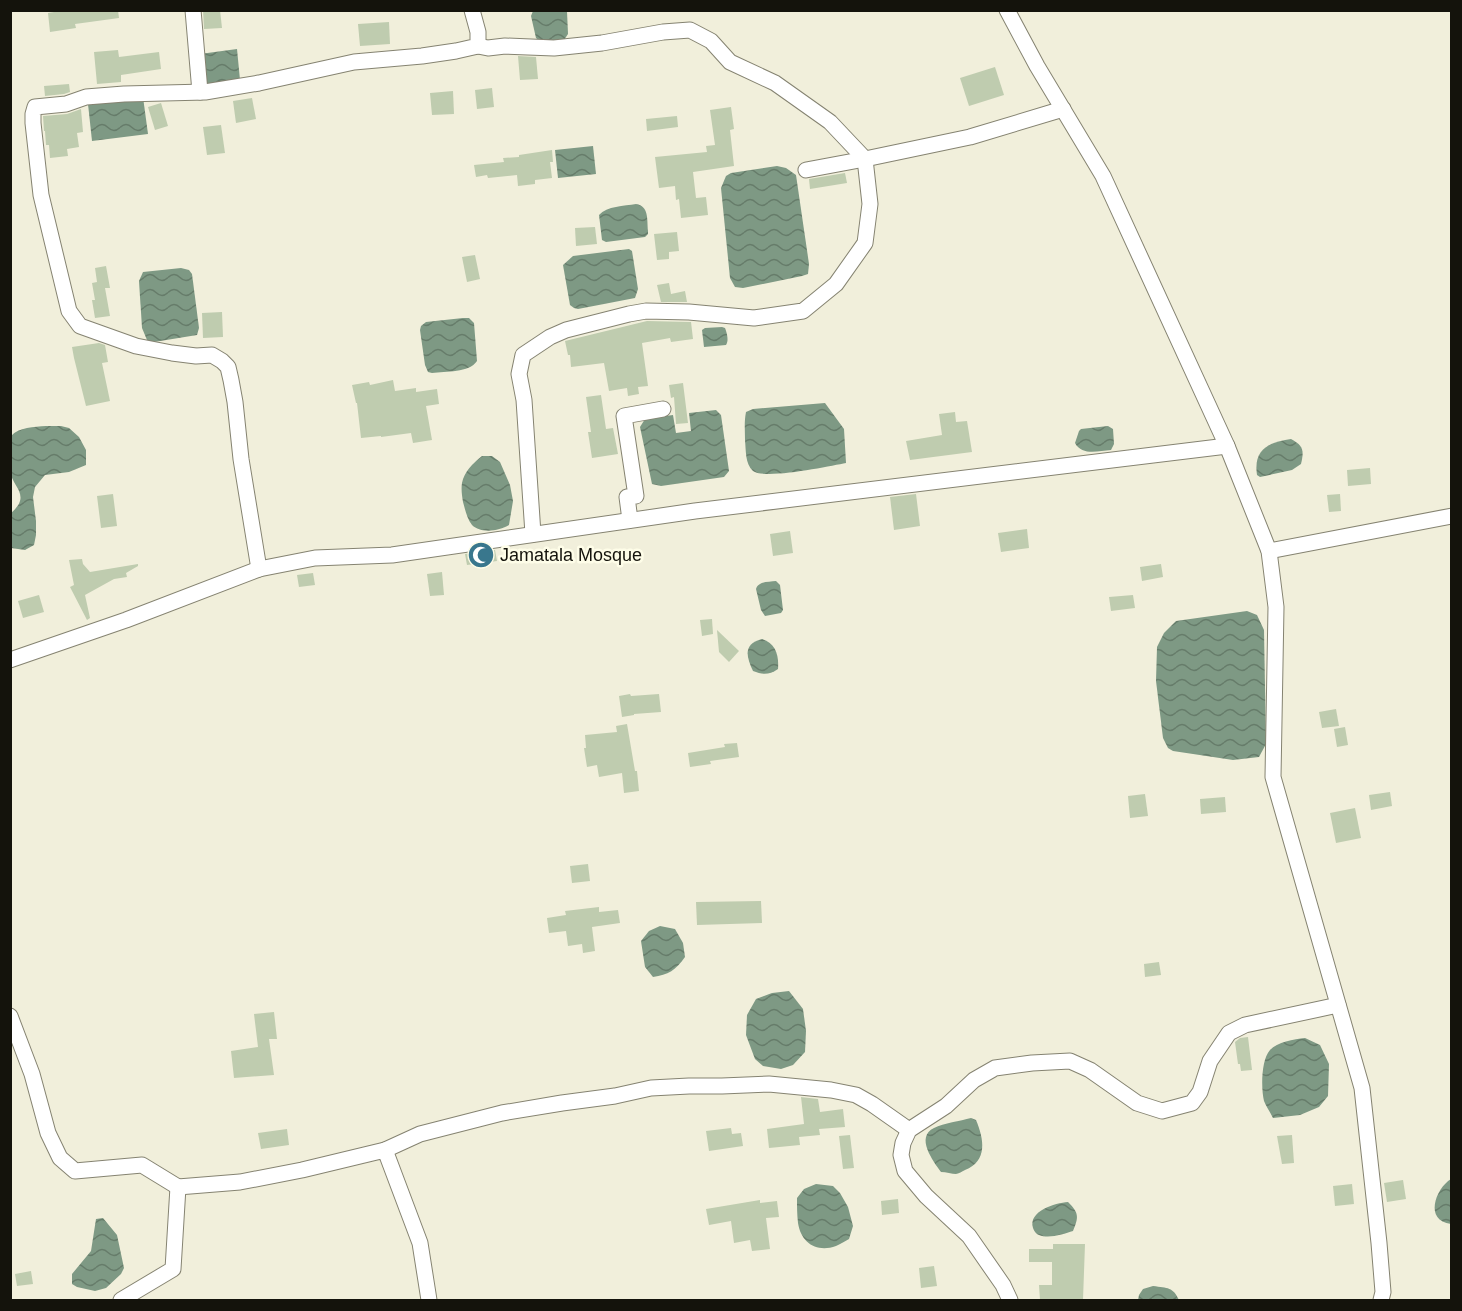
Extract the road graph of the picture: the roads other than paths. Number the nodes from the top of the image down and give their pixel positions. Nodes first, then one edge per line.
1 (193, 10) edge
2 (472, 10) edge
3 (1007, 10) edge
4 (478, 46) junction
5 (200, 92) junction
6 (1063, 110) junction
7 (865, 159) junction
8 (806, 170) dead end
9 (663, 410) dead end
10 (1227, 446) junction
11 (1452, 516) edge
12 (630, 520) junction
13 (533, 534) junction
14 (1269, 551) junction
15 (259, 569) junction
16 (10, 660) edge
17 (1338, 1005) junction
18 (10, 1016) edge
19 (909, 1130) junction
20 (385, 1150) junction
21 (178, 1187) junction
22 (121, 1300) edge
23 (429, 1300) edge
24 (1010, 1300) edge
25 (1382, 1300) edge

1 - 5 street
2 - 4 street
3 - 6 street
4 - 5 street
4 - 7 street
5 - 15 street
6 - 7 street
6 - 10 street
7 - 8 street
7 - 13 street
9 - 12 street
10 - 12 street
10 - 14 street
11 - 14 street
12 - 13 street
13 - 15 street
14 - 17 street
15 - 16 street
17 - 19 street
17 - 25 street
18 - 21 street
19 - 20 street
19 - 24 street
20 - 21 street
20 - 23 street
21 - 22 street

